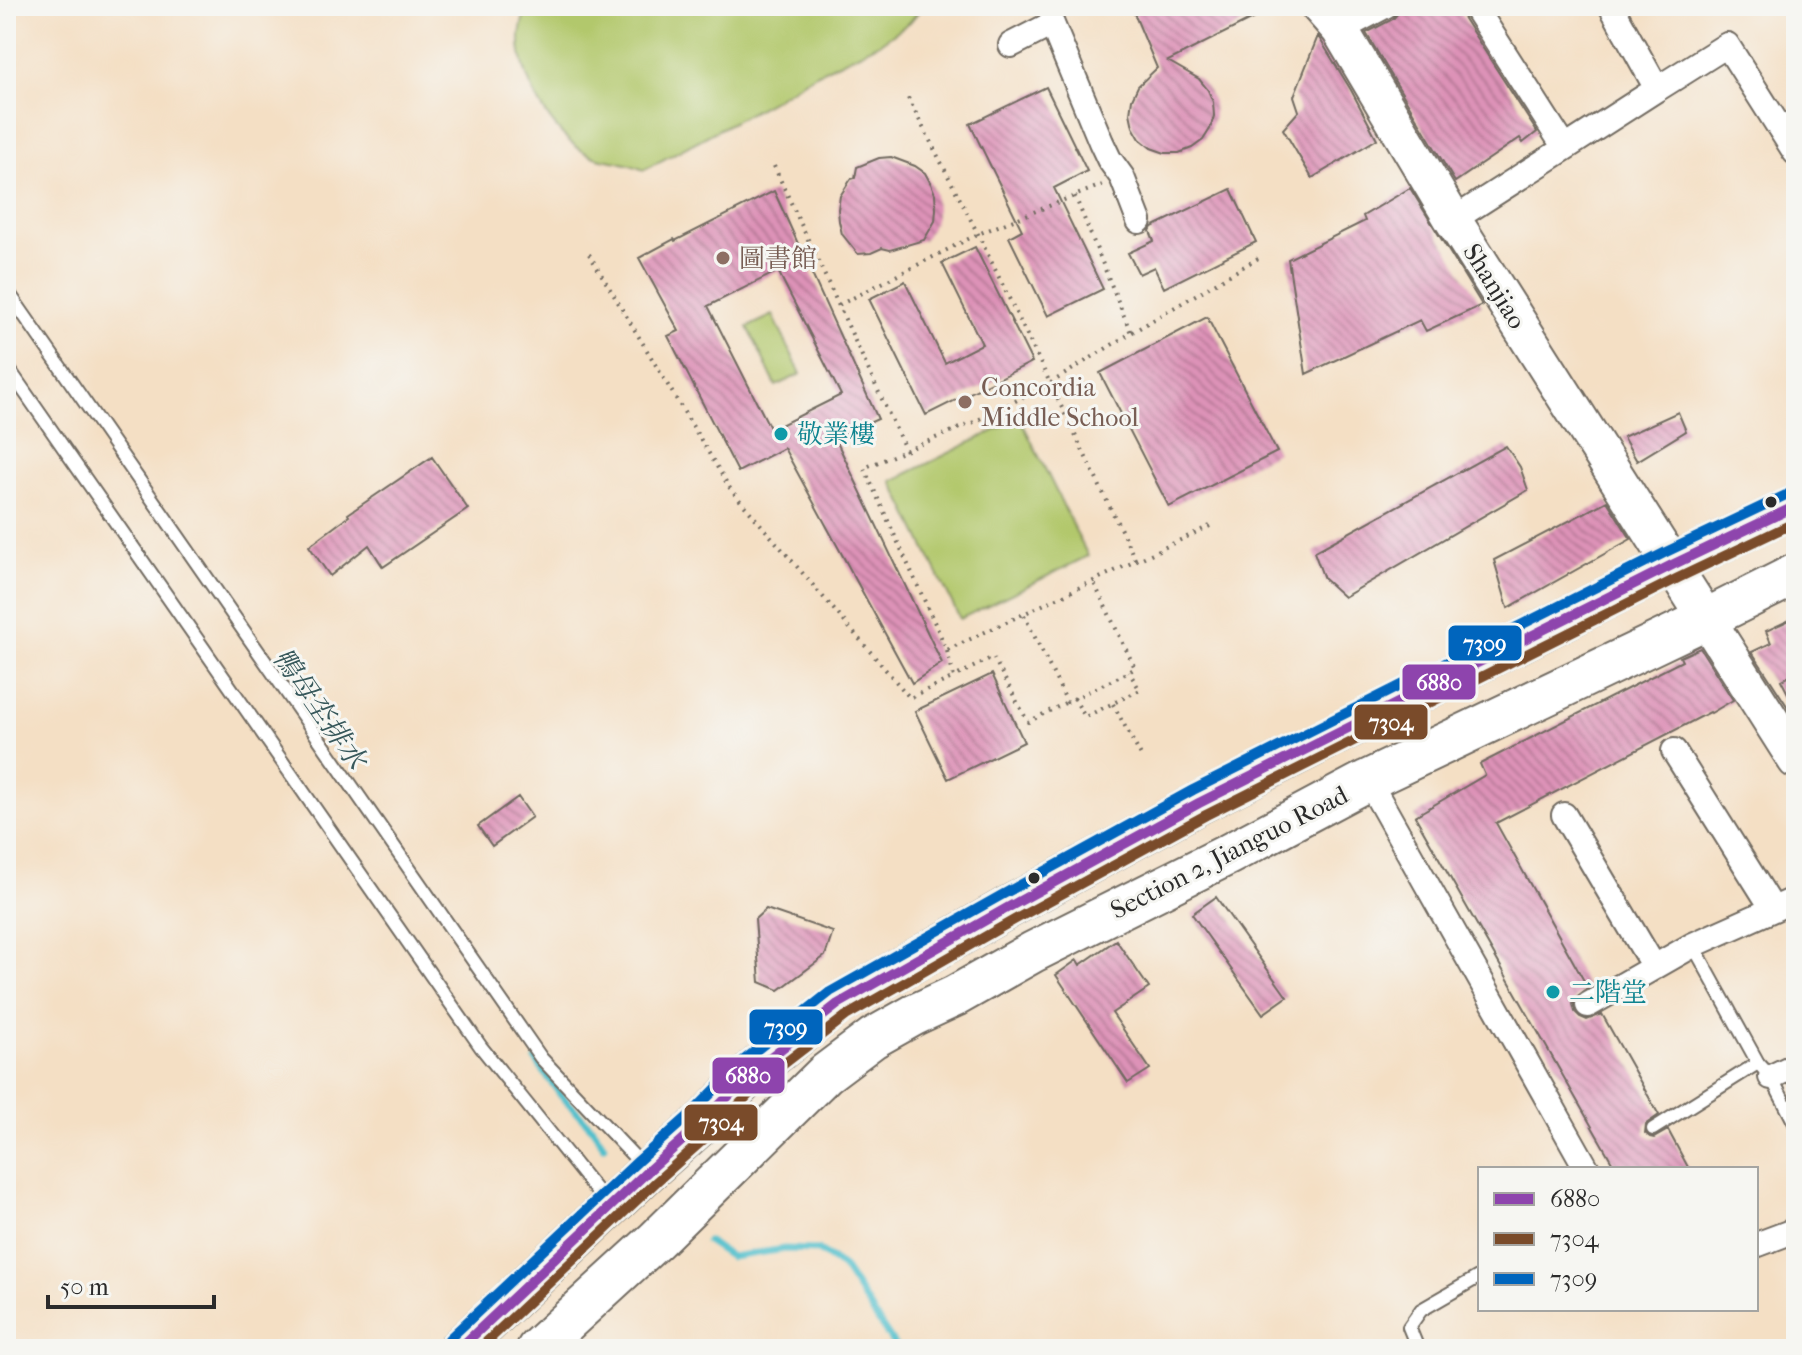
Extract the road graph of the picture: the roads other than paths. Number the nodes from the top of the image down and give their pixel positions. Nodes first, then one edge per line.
1 (1385, 6) edge
2 (1474, 6) edge
3 (1611, 6) edge
4 (1330, 18) edge
5 (1011, 45) dead end
6 (1657, 89) junction
7 (1565, 148) junction
8 (1795, 152) edge
9 (1453, 220) junction
10 (1139, 221) dead end
11 (6, 289) edge
12 (6, 365) edge
13 (1796, 506) edge
14 (1672, 565) junction
15 (1796, 574) edge
16 (1706, 619) junction
17 (1674, 751) dead end
18 (1796, 760) edge
19 (1368, 780) junction
20 (1199, 803) junction
21 (1564, 815) dead end
22 (1229, 854) junction
23 (1796, 899) edge
24 (1773, 909) junction
25 (1693, 945) junction
26 (1654, 967) junction
27 (1588, 1005) dead end
28 (1796, 1065) edge
29 (1765, 1070) junction
30 (1796, 1125) edge
31 (1653, 1129) dead end
32 (1586, 1167) edge
33 (648, 1171) junction
34 (610, 1208) junction
35 (1796, 1230) edge
36 (1758, 1244) edge
37 (1478, 1277) edge
38 (459, 1349) edge
39 (537, 1349) edge
40 (1418, 1349) edge

1 - 4 street
2 - 7 street
3 - 6 street
4 - 9 street, Shanjiao
5 - 10 street
6 - 7 street
6 - 8 street
7 - 9 street
9 - 14 street, Shanjiao
11 - 33 lane
12 - 34 lane
13 - 14 main road, Section 2, Jianguo Road
14 - 16 street, Shanjiao
14 - 20 main road, Section 2, Jianguo Road
15 - 16 main road, Section 2, Jianguo Road
16 - 18 street, Shanjiao
16 - 19 main road, Section 2, Jianguo Road
17 - 24 street
19 - 22 main road, Section 2, Jianguo Road
19 - 32 street
20 - 22 main road
20 - 33 main road, Section 2, Jianguo Road
21 - 26 street
22 - 39 main road, Section 2, Jianguo Road
23 - 24 street
24 - 25 street
25 - 26 street
25 - 29 lane
26 - 27 street
28 - 29 street
29 - 30 lane
29 - 31 lane
33 - 34 main road, Section 2, Jianguo Road
34 - 38 main road, Section 2, Jianguo Road
35 - 36 street
37 - 40 lane

